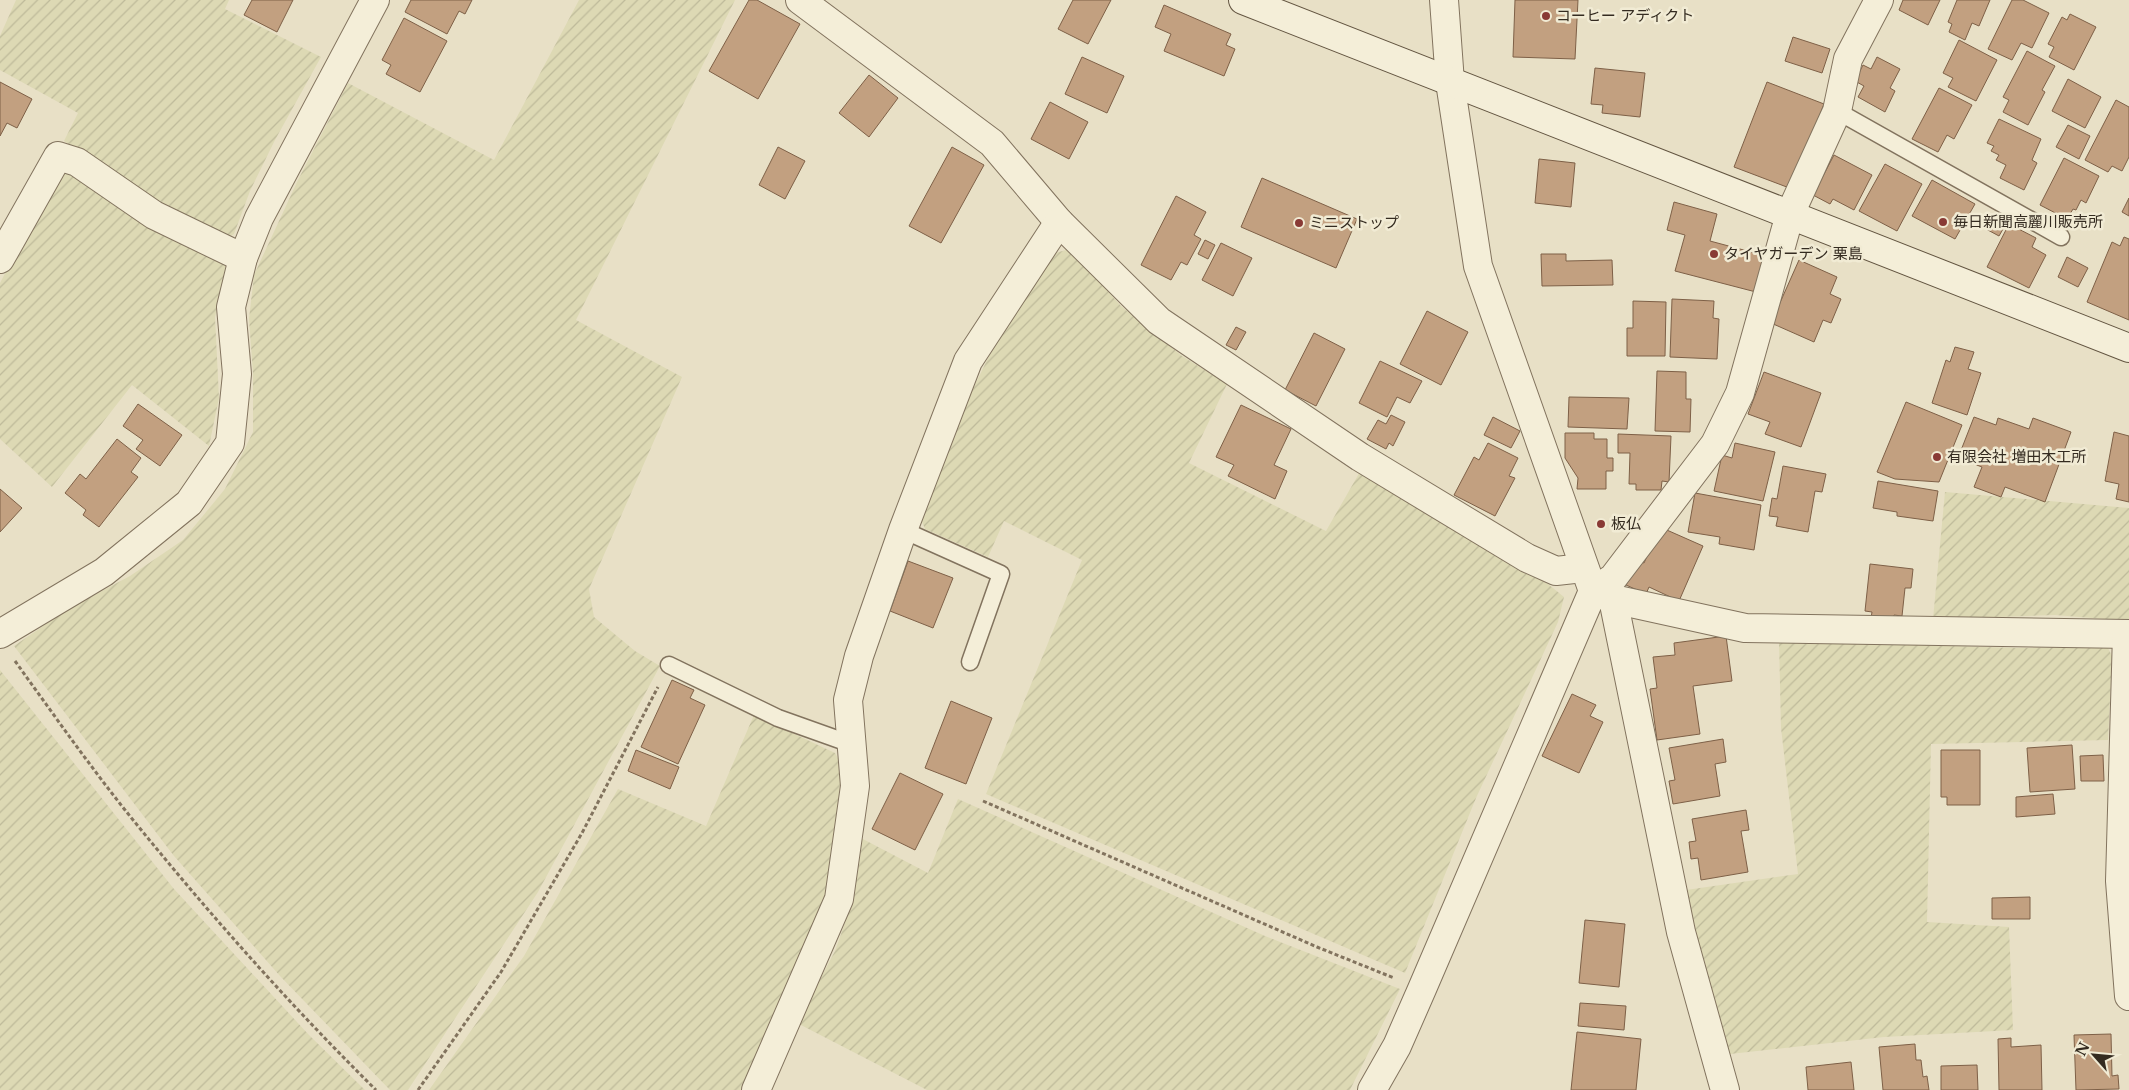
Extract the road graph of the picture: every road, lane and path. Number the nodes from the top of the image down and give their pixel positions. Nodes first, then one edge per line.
1 (375, 0) edge
2 (800, 0) edge
3 (1243, 0) edge
4 (1444, 0) edge
5 (1879, 0) edge
6 (1450, 82) junction
7 (1837, 111) junction
8 (1790, 214) junction
9 (1059, 222) junction
10 (2061, 237) dead end
11 (242, 258) junction
12 (0, 259) edge
13 (2129, 348) edge
14 (903, 530) junction
15 (1596, 586) junction
16 (2128, 634) edge
17 (6, 645) edge
18 (970, 662) dead end
19 (669, 665) joint
20 (851, 744) junction
21 (983, 801) dead end
22 (1422, 989) junction
23 (2129, 996) edge
24 (376, 1090) edge
25 (418, 1090) edge
26 (756, 1090) edge
27 (1372, 1090) edge
28 (1726, 1090) edge

1 - 11 street
2 - 9 street
3 - 6 street
4 - 6 street
5 - 7 street
6 - 8 street
6 - 15 street
7 - 8 street
7 - 10 lane
8 - 13 street
8 - 15 street
9 - 14 street
9 - 15 street
11 - 12 street
11 - 17 street
14 - 18 lane
14 - 20 street
15 - 16 street
15 - 22 street
15 - 28 street
16 - 23 street
17 - 24 path
19 - 20 lane
19 - 25 path
20 - 26 street
21 - 22 path
22 - 27 street

